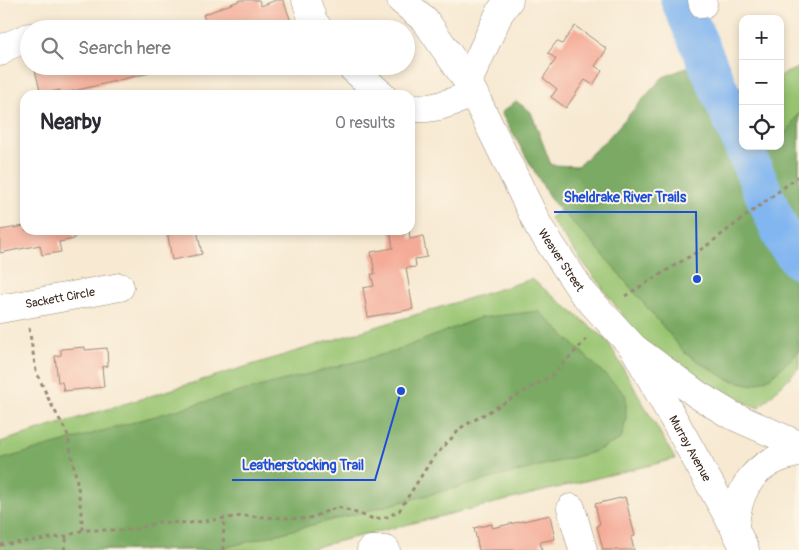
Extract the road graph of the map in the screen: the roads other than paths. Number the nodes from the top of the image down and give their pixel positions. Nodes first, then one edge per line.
1 (306, 0) edge
2 (401, 0) edge
3 (509, 0) edge
4 (312, 20) edge
5 (20, 41) edge
6 (0, 52) edge
7 (360, 75) edge
8 (471, 88) junction
9 (376, 90) edge
10 (415, 109) edge
11 (120, 287) dead end
12 (13, 306) edge
13 (634, 348) junction
14 (799, 445) edge
15 (799, 453) edge
16 (571, 508) dead end
17 (740, 539) edge
18 (371, 550) edge
19 (386, 550) edge
20 (583, 550) edge

1 - 4 main road
2 - 8 main road, Weaver Street
3 - 8 main road
5 - 6 main road
7 - 9 main road
8 - 10 main road
8 - 13 main road, Weaver Street
11 - 12 main road, Sackett Circle
13 - 14 main road, Weaver Street
13 - 17 main road, Murray Avenue
15 - 17 main road
16 - 20 main road
18 - 19 main road

